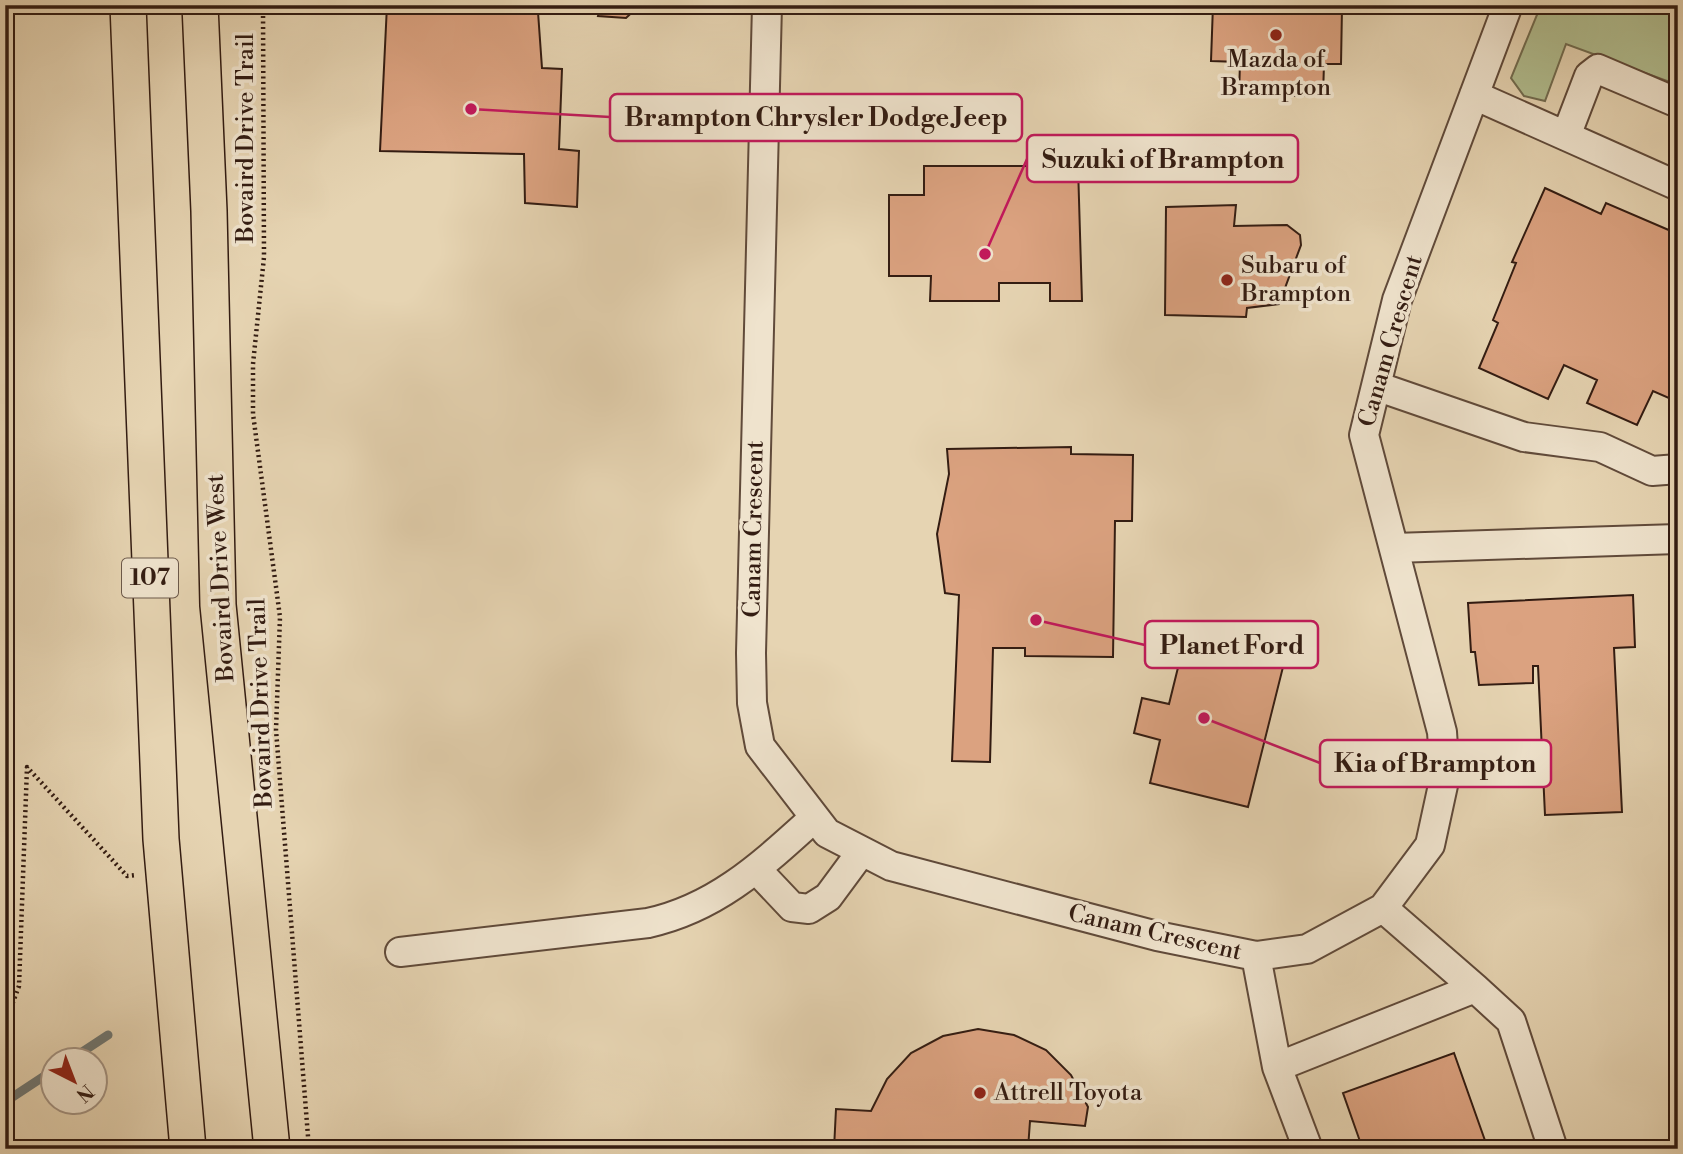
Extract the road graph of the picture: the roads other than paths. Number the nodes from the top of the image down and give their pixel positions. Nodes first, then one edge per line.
1 (128, 5) edge
2 (200, 5) edge
3 (767, 5) edge
4 (1508, 5) edge
5 (1474, 95) junction
6 (1678, 103) edge
7 (1566, 136) junction
8 (1678, 186) edge
9 (1376, 386) junction
10 (1678, 469) edge
11 (1678, 539) edge
12 (1394, 548) junction
13 (814, 818) junction
14 (862, 851) junction
15 (757, 869) junction
16 (1383, 908) junction
17 (400, 952) dead end
18 (1256, 956) junction
19 (1475, 988) junction
20 (1277, 1067) junction
21 (188, 1149) edge
22 (272, 1149) edge
23 (1308, 1149) edge
24 (1553, 1149) edge

1 - 21 main road, 107
2 - 22 main road, Bovaird Drive West
3 - 13 street, Canam Crescent
4 - 5 street, Canam Crescent
5 - 7 street
5 - 9 street, Canam Crescent
6 - 7 street
7 - 8 street
9 - 10 street
9 - 12 street, Canam Crescent
11 - 12 street
12 - 16 street, Canam Crescent
13 - 14 street, Canam Crescent
13 - 15 street
14 - 15 street
14 - 18 street, Canam Crescent
15 - 17 street
16 - 18 street, Canam Crescent
16 - 19 street
18 - 20 street
19 - 20 street
19 - 24 street
20 - 23 street

